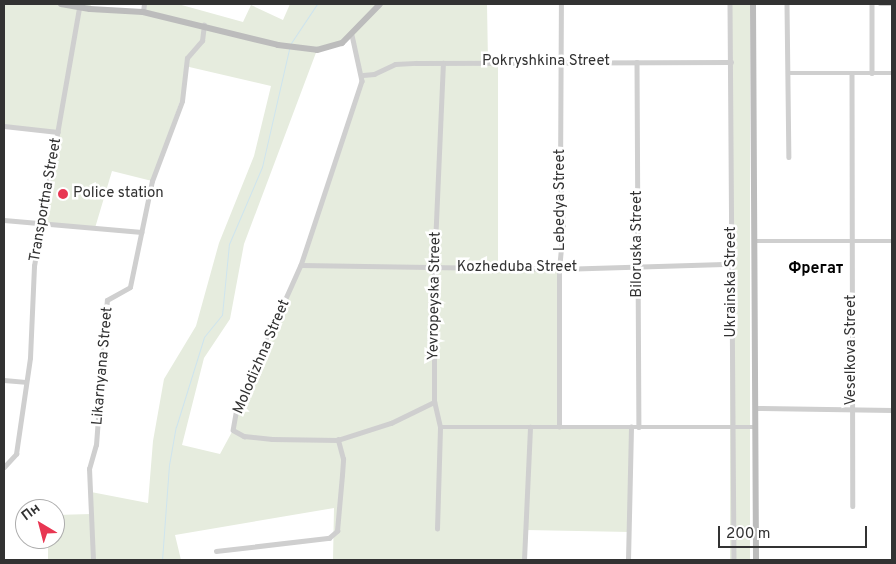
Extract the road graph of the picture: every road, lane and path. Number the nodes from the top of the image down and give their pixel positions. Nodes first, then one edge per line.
1 (61, 4) edge
2 (144, 4) edge
3 (380, 4) edge
4 (562, 4) edge
5 (730, 4) edge
6 (753, 4) edge
7 (787, 4) edge
8 (872, 4) edge
9 (880, 4) edge
10 (892, 4) edge
11 (90, 6) edge
12 (79, 7) junction
13 (144, 12) junction
14 (204, 25) junction
15 (352, 35) junction
16 (562, 62) junction
17 (637, 62) junction
18 (731, 62) junction
19 (443, 63) junction
20 (788, 73) junction
21 (872, 73) junction
22 (892, 73) edge
23 (852, 74) dead end
24 (363, 75) junction
25 (4, 126) edge
26 (58, 132) junction
27 (789, 158) dead end
28 (4, 220) edge
29 (43, 223) junction
30 (141, 232) junction
31 (755, 241) junction
32 (852, 241) junction
33 (892, 241) edge
34 (732, 264) junction
35 (301, 265) junction
36 (638, 267) junction
37 (434, 268) junction
38 (559, 269) junction
39 (4, 380) edge
40 (25, 382) junction
41 (434, 402) junction
42 (756, 408) junction
43 (853, 409) junction
44 (892, 410) edge
45 (440, 427) junction
46 (530, 427) junction
47 (559, 427) junction
48 (632, 427) junction
49 (639, 427) junction
50 (734, 427) junction
51 (756, 427) junction
52 (338, 440) junction
53 (4, 467) edge
54 (853, 506) dead end
55 (437, 530) dead end
56 (216, 551) dead end
57 (93, 560) edge
58 (524, 560) edge
59 (628, 560) edge
60 (734, 560) edge
61 (756, 560) edge

1 - 12 street
2 - 13 street
3 - 15 street
4 - 16 street, Lebedya Street
5 - 18 street, Ukrainska Street
6 - 31 street
7 - 20 street
8 - 21 street
9 - 10 street
11 - 12 street
11 - 13 street
12 - 26 street, Transportna Street
13 - 14 street
14 - 15 street
14 - 30 street, Likarnyana Street
15 - 24 street
16 - 17 street, Pokryshkina Street
16 - 19 street, Pokryshkina Street
16 - 38 street, Lebedya Street
17 - 18 street, Pokryshkina Street
17 - 36 street, Biloruska Street
18 - 34 street, Ukrainska Street
19 - 24 street, Pokryshkina Street
19 - 37 street, Yevropeyska Street
20 - 21 street
20 - 27 street
21 - 22 street
23 - 32 street, Veselkova Street
24 - 35 street, Molodizhna Street
25 - 26 street
26 - 29 street, Transportna Street
28 - 29 street
29 - 30 street
29 - 40 street, Transportna Street
30 - 57 street, Likarnyana Street
31 - 32 street
31 - 42 street
32 - 33 street
32 - 43 street, Veselkova Street
34 - 36 street, Kozheduba Street
34 - 50 street, Ukrainska Street
35 - 37 street, Kozheduba Street
35 - 52 street, Molodizhna Street
36 - 38 street, Kozheduba Street
36 - 49 street, Biloruska Street
37 - 38 street, Kozheduba Street
37 - 41 street, Yevropeyska Street
38 - 47 street, Lebedya Street
39 - 40 street
40 - 53 street, Transportna Street
41 - 45 street, Yevropeyska Street
41 - 52 street
42 - 43 street
42 - 51 street
43 - 44 street
43 - 54 street, Veselkova Street
45 - 46 street
45 - 55 street, Yevropeyska Street
46 - 47 street
46 - 58 street
47 - 48 street
48 - 49 street
48 - 59 street
49 - 50 street
50 - 51 street
50 - 60 street, Ukrainska Street
51 - 61 street
52 - 56 street

